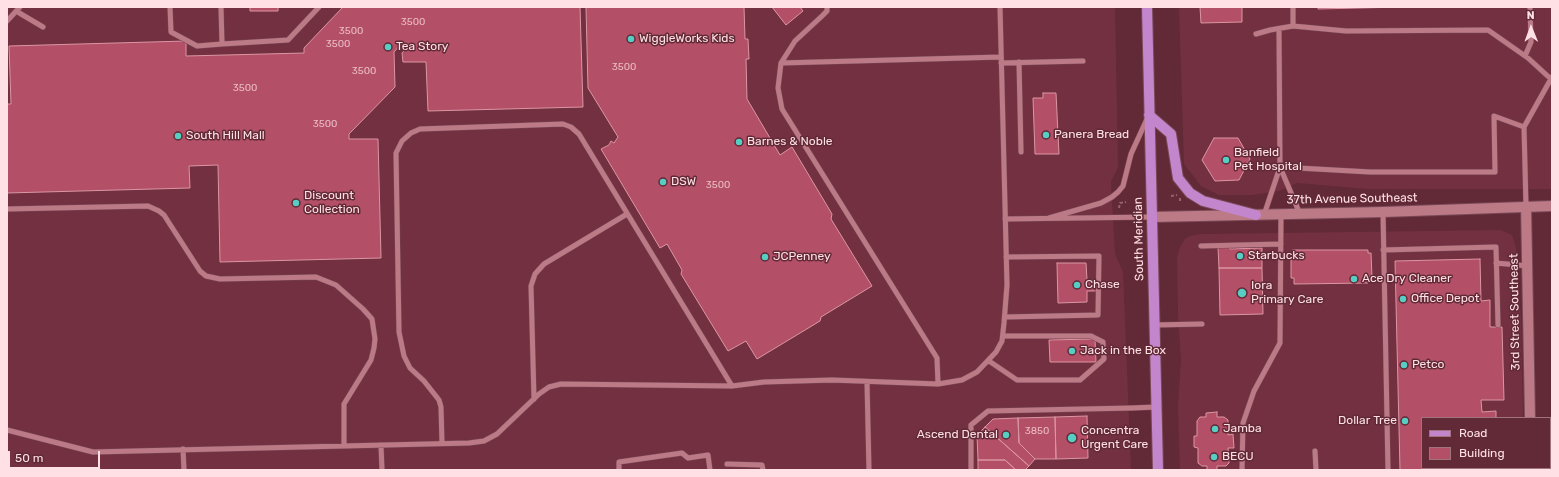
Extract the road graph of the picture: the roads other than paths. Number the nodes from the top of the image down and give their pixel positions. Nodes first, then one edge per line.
1 (170, 7) edge
2 (220, 7) edge
3 (319, 7) edge
4 (827, 7) edge
5 (1000, 7) edge
6 (1147, 7) edge
7 (1293, 7) edge
8 (1530, 7) edge
9 (18, 9) edge
10 (7, 20) edge
11 (1293, 26) junction
12 (43, 27) dead end
13 (1279, 29) junction
14 (1256, 34) dead end
15 (222, 44) junction
16 (1525, 56) junction
17 (1001, 60) junction
18 (1083, 61) dead end
19 (1019, 62) junction
20 (781, 63) junction
21 (1552, 79) edge
22 (1149, 115) junction
23 (1524, 127) junction
24 (1021, 152) dead end
25 (1280, 167) junction
26 (1526, 206) junction
27 (1552, 206) edge
28 (7, 209) edge
29 (1383, 212) junction
30 (627, 214) junction
31 (1281, 214) junction
32 (1300, 214) junction
33 (1260, 215) junction
34 (1152, 217) junction
35 (1049, 218) junction
36 (1005, 219) junction
37 (1281, 244) junction
38 (1201, 246) dead end
39 (1383, 250) junction
40 (1006, 258) junction
41 (1496, 263) junction
42 (1528, 266) junction
43 (1005, 316) junction
44 (1202, 324) dead end
45 (1154, 325) junction
46 (1498, 325) dead end
47 (1002, 336) junction
48 (989, 361) junction
49 (867, 382) junction
50 (938, 384) junction
51 (732, 386) junction
52 (534, 399) junction
53 (1156, 407) junction
54 (1530, 417) edge
55 (7, 430) edge
56 (442, 443) junction
57 (382, 445) junction
58 (344, 446) junction
59 (183, 449) junction
60 (1315, 452) dead end
61 (1158, 456) junction
62 (727, 464) dead end
63 (184, 470) edge
64 (382, 470) edge
65 (619, 470) edge
66 (710, 470) edge
67 (763, 470) edge
68 (869, 470) edge
69 (972, 470) edge
70 (1154, 470) edge
71 (1158, 470) edge
72 (1242, 470) edge
73 (1316, 470) edge
74 (1388, 470) edge

1 - 15 lane
2 - 15 lane
3 - 15 lane
4 - 20 lane
5 - 17 lane
6 - 22 main road, South Meridian
7 - 11 lane
8 - 16 lane
9 - 10 lane
9 - 12 lane
11 - 13 lane
11 - 16 lane
13 - 14 lane
13 - 25 lane
16 - 21 lane
17 - 19 lane
17 - 20 lane
17 - 36 lane
18 - 19 lane
19 - 24 lane
20 - 50 lane
21 - 23 lane
22 - 33 main road
22 - 34 main road, South Meridian
22 - 35 lane
23 - 25 lane
23 - 26 lane
25 - 32 lane
25 - 33 lane
26 - 27 main road, 37th Avenue Southeast
26 - 29 main road, 37th Avenue Southeast
26 - 42 main road, 3rd Street Southeast
28 - 58 lane
29 - 32 main road, 37th Avenue Southeast
29 - 39 lane
30 - 51 lane
30 - 52 lane
30 - 56 lane
31 - 32 main road, 37th Avenue Southeast
31 - 33 main road, 37th Avenue Southeast
31 - 37 lane
33 - 34 main road, 37th Avenue Southeast
34 - 35 lane
34 - 45 main road, South Meridian
35 - 36 lane
36 - 40 lane
37 - 38 lane
37 - 72 lane
39 - 41 lane
39 - 74 lane
40 - 43 lane
40 - 43 lane
41 - 42 lane
41 - 46 lane
42 - 54 main road, 3rd Street Southeast
43 - 47 lane
44 - 45 lane
45 - 53 main road, South Meridian
47 - 48 lane
47 - 48 lane
48 - 50 lane
49 - 50 lane
49 - 51 lane
49 - 68 lane
51 - 52 lane
52 - 56 lane
53 - 61 main road, South Meridian
53 - 69 lane
55 - 59 lane
56 - 57 lane
57 - 58 lane
57 - 64 lane
58 - 59 lane
59 - 63 lane
60 - 73 lane
61 - 70 main road
61 - 71 main road, South Meridian
62 - 67 lane
65 - 66 lane

